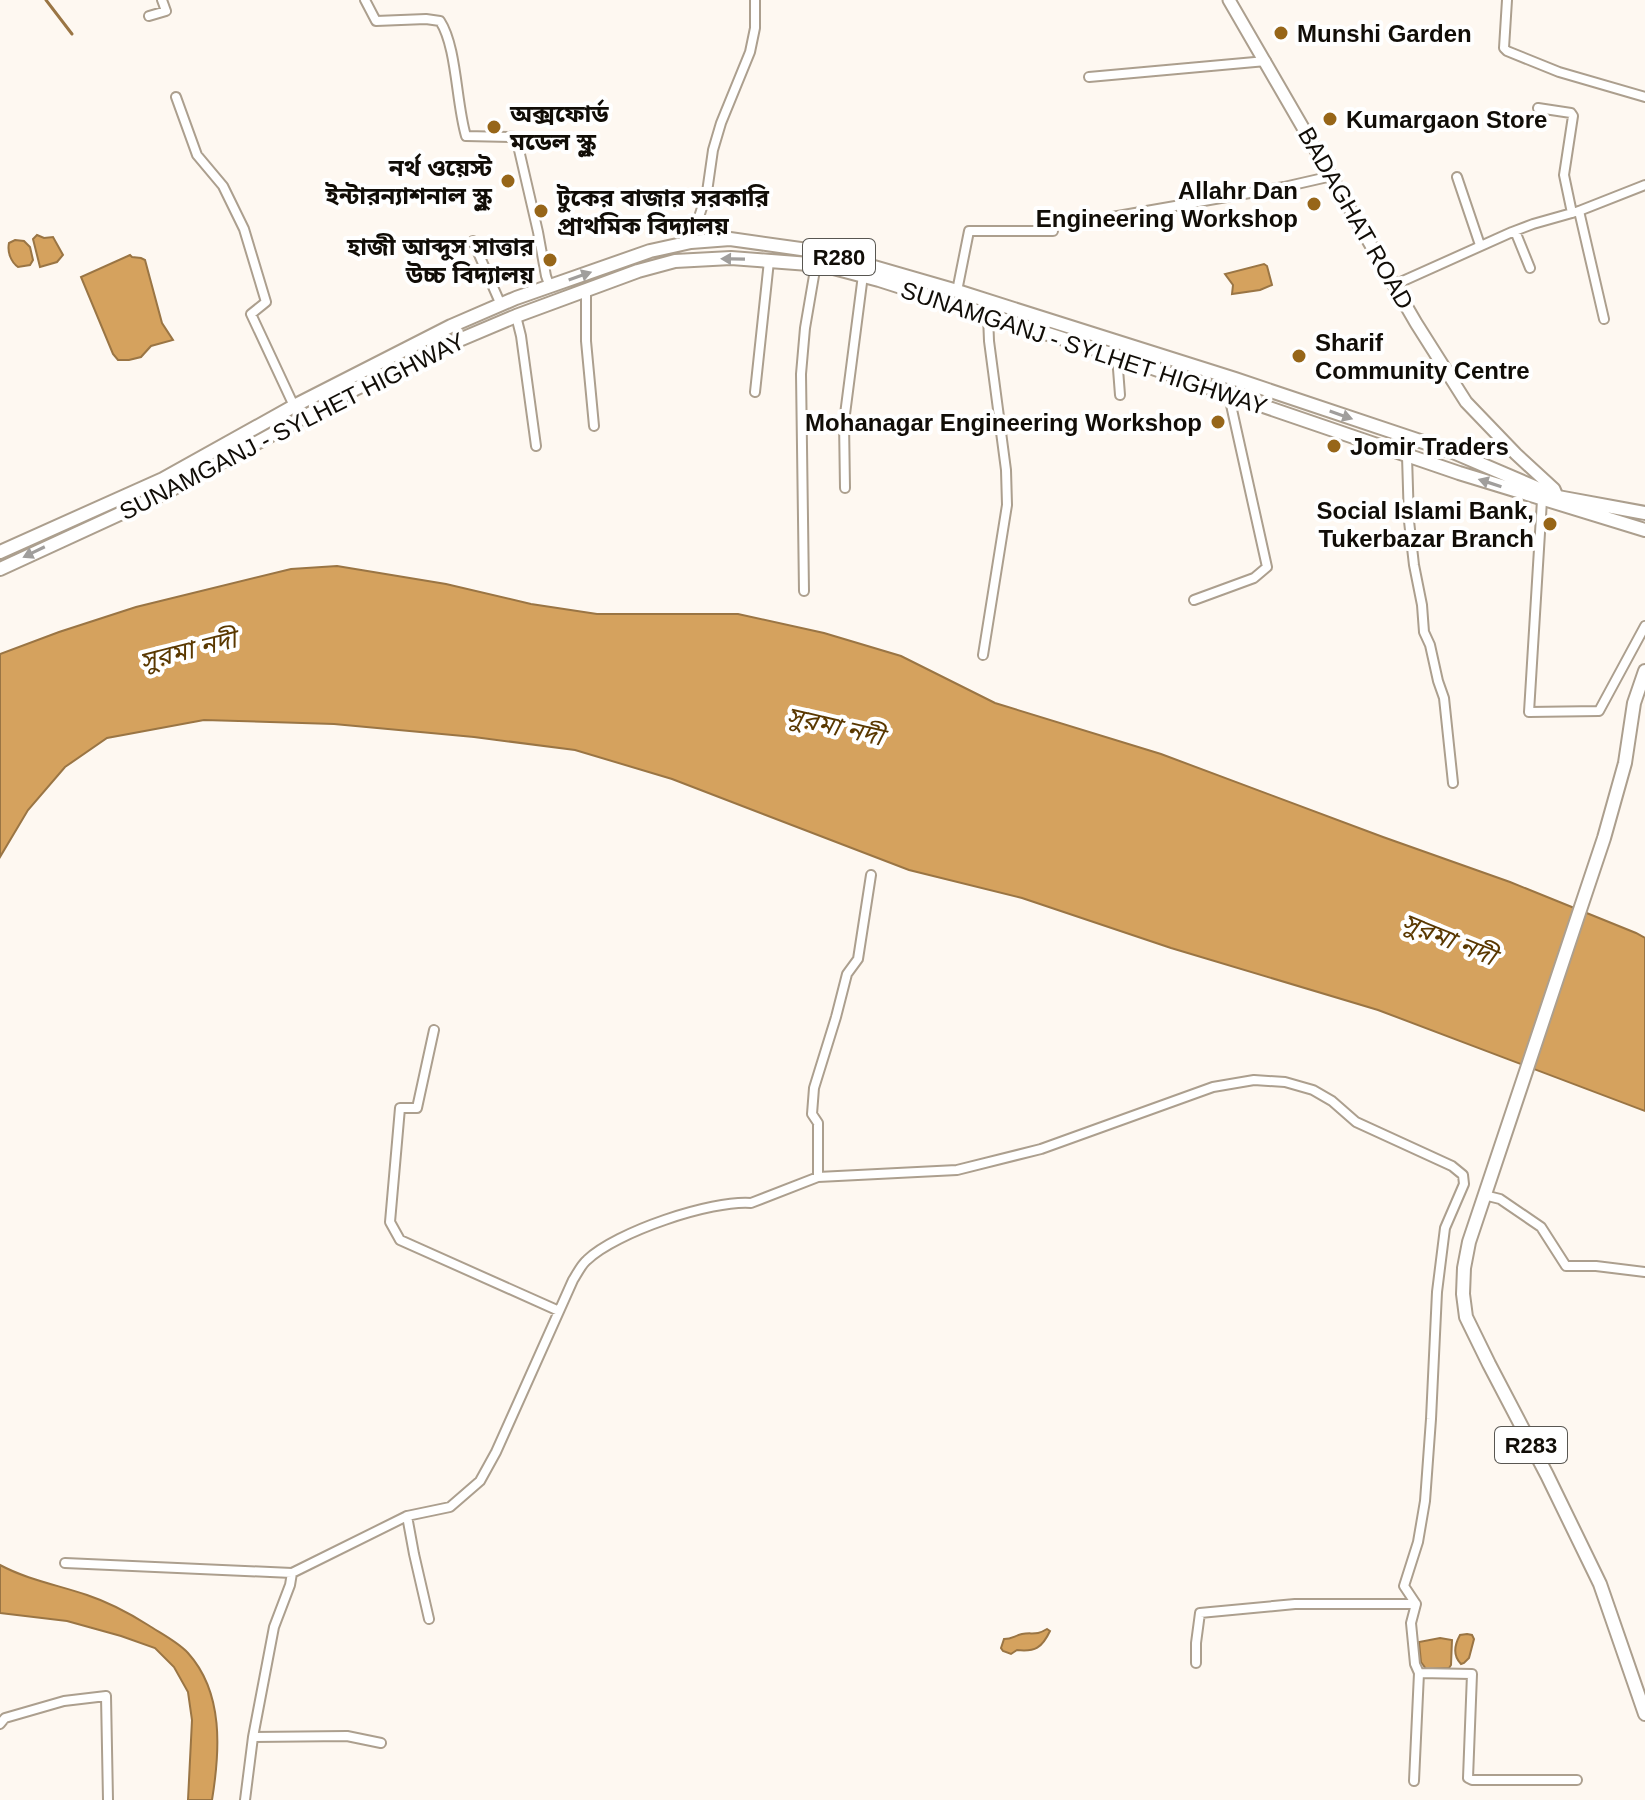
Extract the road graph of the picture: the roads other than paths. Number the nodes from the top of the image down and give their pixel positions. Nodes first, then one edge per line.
1 (162, 0) edge
2 (365, 0) edge
3 (755, 0) edge
4 (1229, 0) edge
5 (1507, 0) edge
6 (149, 16) dead end
7 (1266, 61) junction
8 (1089, 77) dead end
9 (176, 97) dead end
10 (1645, 97) edge
11 (1538, 108) dead end
12 (1332, 176) junction
13 (1457, 177) dead end
14 (1645, 185) edge
15 (1575, 212) junction
16 (1112, 217) dead end
17 (1053, 231) dead end
18 (1515, 231) junction
19 (473, 241) dead end
20 (691, 242) junction
21 (1480, 245) junction
22 (769, 261) junction
23 (816, 264) junction
24 (1530, 268) dead end
25 (863, 275) junction
26 (1394, 285) junction
27 (550, 287) junction
28 (586, 289) junction
29 (957, 291) junction
30 (501, 305) junction
31 (988, 315) junction
32 (516, 316) junction
33 (1604, 319) dead end
34 (1117, 356) junction
35 (755, 392) dead end
36 (1120, 395) dead end
37 (1229, 396) junction
38 (1305, 403) junction
39 (294, 406) junction
40 (1300, 419) junction
41 (594, 426) dead end
42 (1409, 437) junction
43 (536, 446) dead end
44 (1453, 452) junction
45 (1407, 456) junction
46 (1447, 470) junction
47 (845, 488) dead end
48 (1542, 500) junction
49 (1559, 501) junction
50 (1645, 513) edge
51 (1645, 530) edge
52 (0, 552) edge
53 (0, 569) edge
54 (804, 591) dead end
55 (1194, 600) dead end
56 (1645, 626) edge
57 (983, 655) dead end
58 (1645, 671) edge
59 (1453, 783) dead end
60 (871, 875) dead end
61 (434, 1030) dead end
62 (818, 1177) junction
63 (1484, 1195) junction
64 (1645, 1272) edge
65 (559, 1311) junction
66 (407, 1516) junction
67 (65, 1563) dead end
68 (292, 1573) junction
69 (1416, 1604) junction
70 (429, 1619) dead end
71 (1196, 1663) dead end
72 (1419, 1673) junction
73 (1645, 1714) edge
74 (0, 1724) edge
75 (253, 1737) junction
76 (381, 1743) dead end
77 (1577, 1780) dead end
78 (1414, 1781) dead end
79 (108, 1800) edge
80 (245, 1800) edge

1 - 6 street
2 - 27 street
3 - 20 street
4 - 7 main road, BADAGHAT ROAD
5 - 10 street
7 - 8 street
7 - 12 main road, BADAGHAT ROAD
9 - 39 street
11 - 15 street
12 - 16 street
12 - 26 main road, BADAGHAT ROAD
13 - 21 street
14 - 15 street
15 - 18 street
15 - 33 street
17 - 29 street
18 - 21 street
18 - 24 street
19 - 30 street
27 -> 20 main road, SUNAMGANJ - SYLHET HIGHWAY / R280
20 - 29 main road, SUNAMGANJ - SYLHET HIGHWAY / R280
21 - 26 street
22 - 23 main road, SUNAMGANJ - SYLHET HIGHWAY / R280
22 -> 28 main road, SUNAMGANJ - SYLHET HIGHWAY / R280
22 - 35 street
23 - 25 main road, SUNAMGANJ - SYLHET HIGHWAY / R280
23 - 54 street
25 - 31 main road, SUNAMGANJ - SYLHET HIGHWAY / R280
25 - 47 street
26 - 49 main road, BADAGHAT ROAD
27 - 30 main road, SUNAMGANJ - SYLHET HIGHWAY / R280
28 - 32 main road, SUNAMGANJ - SYLHET HIGHWAY / R280
28 - 41 street
29 - 38 main road, SUNAMGANJ - SYLHET HIGHWAY / R280
30 - 39 main road, SUNAMGANJ - SYLHET HIGHWAY / R280
31 - 34 main road, SUNAMGANJ - SYLHET HIGHWAY / R280
31 - 57 street
32 - 43 street
32 -> 53 main road, SUNAMGANJ - SYLHET HIGHWAY / R280
34 - 36 street
34 - 37 main road, SUNAMGANJ - SYLHET HIGHWAY / R280
37 - 40 main road, SUNAMGANJ - SYLHET HIGHWAY / R280
37 - 55 street
38 - 40 main road
38 -> 42 main road, SUNAMGANJ - SYLHET HIGHWAY / R280
39 - 52 main road, SUNAMGANJ - SYLHET HIGHWAY / R280
40 - 45 main road, SUNAMGANJ - SYLHET HIGHWAY / R280
42 - 44 main road, SUNAMGANJ - SYLHET HIGHWAY / R280
42 - 45 street
44 - 46 main road
44 - 49 main road, SUNAMGANJ - SYLHET HIGHWAY / R280
45 - 46 main road, SUNAMGANJ - SYLHET HIGHWAY / R280
45 - 59 street
48 -> 46 main road, SUNAMGANJ - SYLHET HIGHWAY / R280
48 - 49 main road, SUNAMGANJ - SYLHET HIGHWAY / R280
48 - 56 street
49 - 50 main road, SUNAMGANJ - SYLHET HIGHWAY / R280
49 - 51 main road, SUNAMGANJ - SYLHET HIGHWAY / R280
58 - 63 main road, R283
60 - 62 street
61 - 65 street
62 - 65 street
62 - 69 street
63 - 64 street
63 - 73 main road, R283
65 - 66 street
66 - 68 street
66 - 70 street
67 - 68 street
68 - 75 street
69 - 71 street
69 - 72 street
72 - 77 street
72 - 78 street
74 - 79 street
75 - 76 street
75 - 80 street

